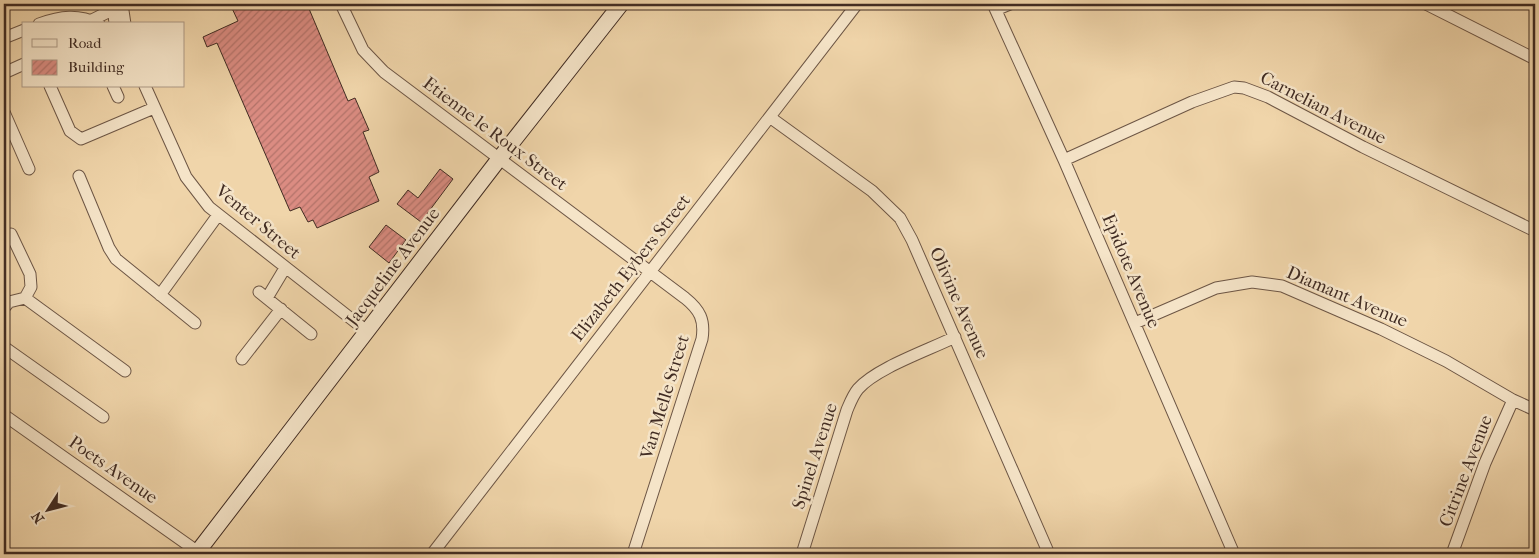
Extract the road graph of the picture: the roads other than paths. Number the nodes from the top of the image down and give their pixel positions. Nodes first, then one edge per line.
1 (341, 4) edge
2 (621, 4) edge
3 (857, 4) edge
4 (1010, 4) edge
5 (1426, 4) edge
6 (116, 5) edge
7 (995, 6) edge
8 (45, 22) edge
9 (96, 22) edge
10 (115, 22) edge
11 (125, 22) edge
12 (22, 31) edge
13 (4, 38) edge
14 (1535, 59) edge
15 (22, 65) edge
16 (4, 73) edge
17 (51, 88) edge
18 (145, 88) edge
19 (154, 108) junction
20 (4, 112) edge
21 (771, 118) junction
22 (499, 159) junction
23 (1064, 160) junction
24 (29, 168) dead end
25 (79, 176) dead end
26 (218, 215) junction
27 (1535, 232) edge
28 (11, 234) dead end
29 (285, 268) junction
30 (650, 272) junction
31 (160, 295) junction
32 (24, 298) junction
33 (6, 303) edge
34 (281, 310) junction
35 (195, 323) dead end
36 (1135, 323) junction
37 (368, 332) junction
38 (311, 334) dead end
39 (955, 337) junction
40 (4, 347) edge
41 (242, 359) dead end
42 (125, 371) dead end
43 (1513, 400) junction
44 (1535, 410) edge
45 (4, 415) edge
46 (103, 417) dead end
47 (198, 553) edge
48 (432, 554) edge
49 (633, 554) edge
50 (802, 554) edge
51 (1049, 554) edge
52 (1234, 554) edge
53 (1452, 554) edge

1 - 22 street, Etienne le Roux Street
2 - 22 street, Jacqueline Avenue
3 - 21 street, Elizabeth Eybers Street
4 - 7 street
5 - 14 street
6 - 9 street
6 - 10 street
6 - 11 street
7 - 23 street, Epidote Avenue
8 - 9 street
12 - 13 street
15 - 16 street
17 - 19 street
18 - 19 street, Venter Street
19 - 26 street, Venter Street
20 - 24 street
21 - 30 street, Elizabeth Eybers Street
21 - 39 street, Olivine Avenue
22 - 30 street, Etienne le Roux Street
22 - 37 street, Jacqueline Avenue
23 - 27 street, Carnelian Avenue
23 - 36 street, Epidote Avenue
25 - 31 street
26 - 29 street, Venter Street
26 - 31 street
28 - 32 street
29 - 34 street
29 - 37 street, Venter Street
30 - 48 street, Elizabeth Eybers Street
30 - 49 street, Van Melle Street
31 - 35 street
32 - 33 street
32 - 42 street
34 - 38 street
34 - 41 street
36 - 43 street, Diamant Avenue
36 - 52 street, Epidote Avenue
37 - 47 street, Jacqueline Avenue
39 - 50 street, Spinel Avenue
39 - 51 street, Olivine Avenue
40 - 46 street
43 - 44 street, Diamant Avenue
43 - 53 street, Citrine Avenue
45 - 47 street, Poets Avenue

